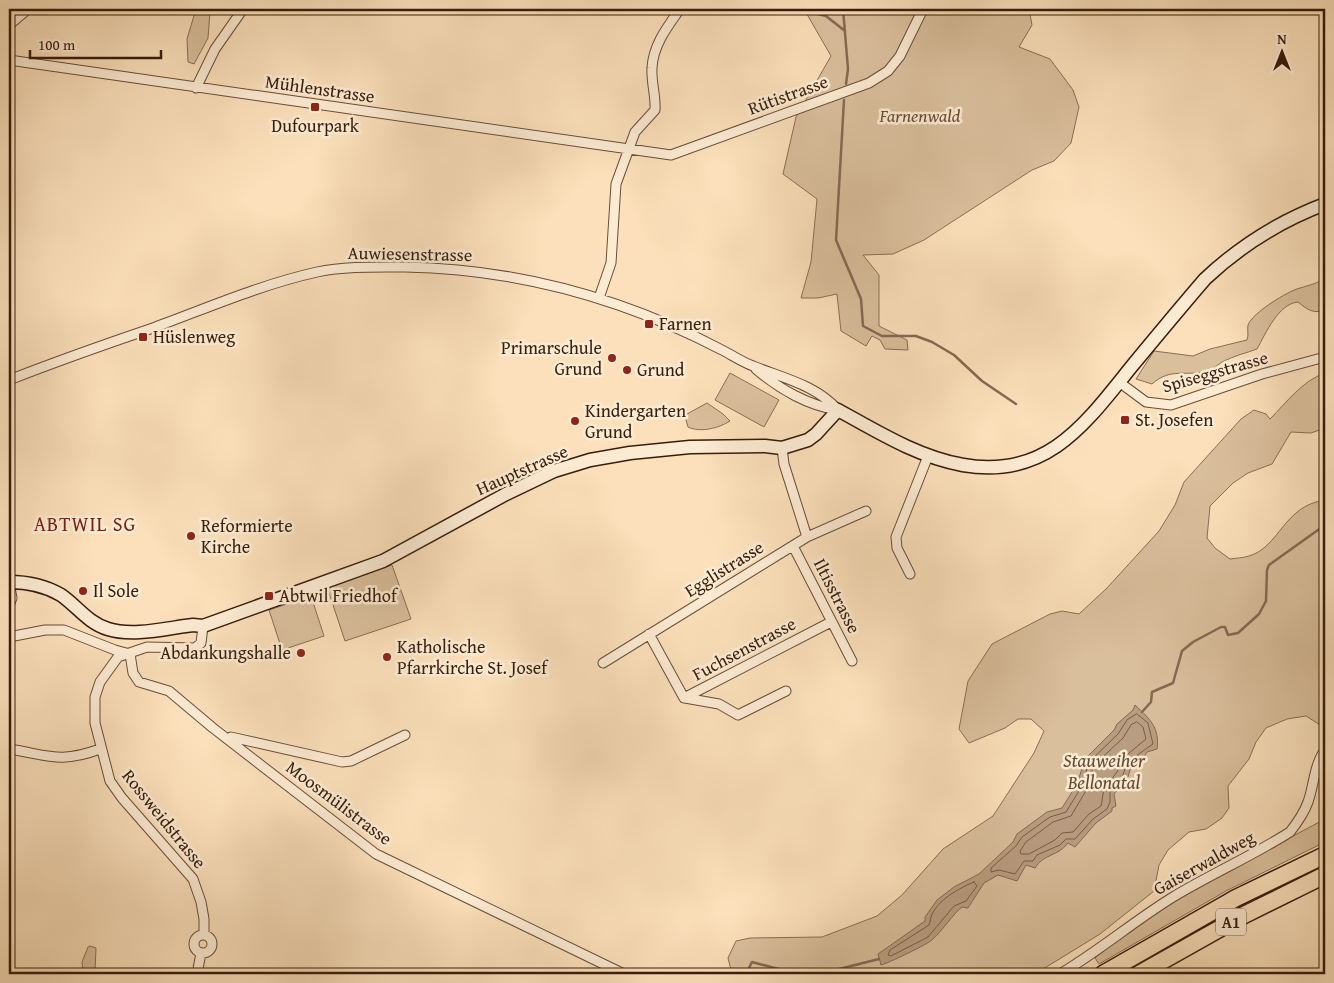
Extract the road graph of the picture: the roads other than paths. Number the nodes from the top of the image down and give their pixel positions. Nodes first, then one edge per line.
1 (28, 9) edge
2 (243, 9) edge
3 (680, 9) edge
4 (922, 9) edge
5 (9, 24) edge
6 (9, 60) edge
7 (196, 88) junction
8 (627, 149) junction
9 (1325, 204) edge
10 (599, 298) junction
11 (1325, 358) edge
12 (9, 380) edge
13 (1119, 382) junction
14 (838, 410) junction
15 (782, 448) junction
16 (928, 456) junction
17 (866, 510) dead end
18 (807, 537) junction
19 (793, 546) junction
20 (910, 574) dead end
21 (9, 582) edge
22 (9, 605) edge
23 (832, 622) junction
24 (203, 626) junction
25 (649, 634) junction
26 (9, 637) edge
27 (130, 654) junction
28 (852, 661) dead end
29 (603, 662) dead end
30 (786, 691) dead end
31 (684, 698) junction
32 (405, 735) dead end
33 (229, 740) junction
34 (9, 749) edge
35 (100, 749) junction
36 (1325, 750) edge
37 (1325, 855) edge
38 (1325, 875) edge
39 (204, 935) junction
40 (201, 953) junction
41 (197, 974) edge
42 (624, 974) edge
43 (1060, 974) edge
44 (1103, 974) edge
45 (1139, 974) edge

1 - 5 street
2 - 7 street
3 - 8 street
4 - 8 street, Rütistrasse
6 - 7 street, Mühlenstrasse
7 - 8 street, Mühlenstrasse
8 - 10 street
9 - 13 street
10 - 12 street, Auwiesenstrasse
10 - 14 street, Auwiesenstrasse
11 - 13 street, Spiseggstrasse
13 - 16 street
14 - 15 street, Hauptstrasse
14 - 16 street
15 - 18 street, Iltisstrasse
15 - 24 street, Hauptstrasse
16 - 20 street
17 - 18 street, Egglistrasse
18 - 19 street, Egglistrasse
19 - 23 street, Iltisstrasse
19 - 25 street, Egglistrasse
21 - 22 street
21 - 24 street, Hauptstrasse
23 - 28 street, Iltisstrasse
23 - 31 street, Fuchsenstrasse
24 - 27 street, Rossweidstrasse
25 - 29 street, Egglistrasse
25 - 31 street, Fuchsenstrasse
26 - 27 street
27 - 33 street, Moosmülistrasse
27 - 35 street, Rossweidstrasse
30 - 31 street
32 - 33 street
33 - 42 street, Moosmülistrasse
34 - 35 street
35 - 39 street, Rossweidstrasse
36 - 43 street, Gaiserwaldweg
37 - 44 highway, A1
38 - 45 highway, A1
39 - 40 street
39 - 40 street
40 - 41 street

